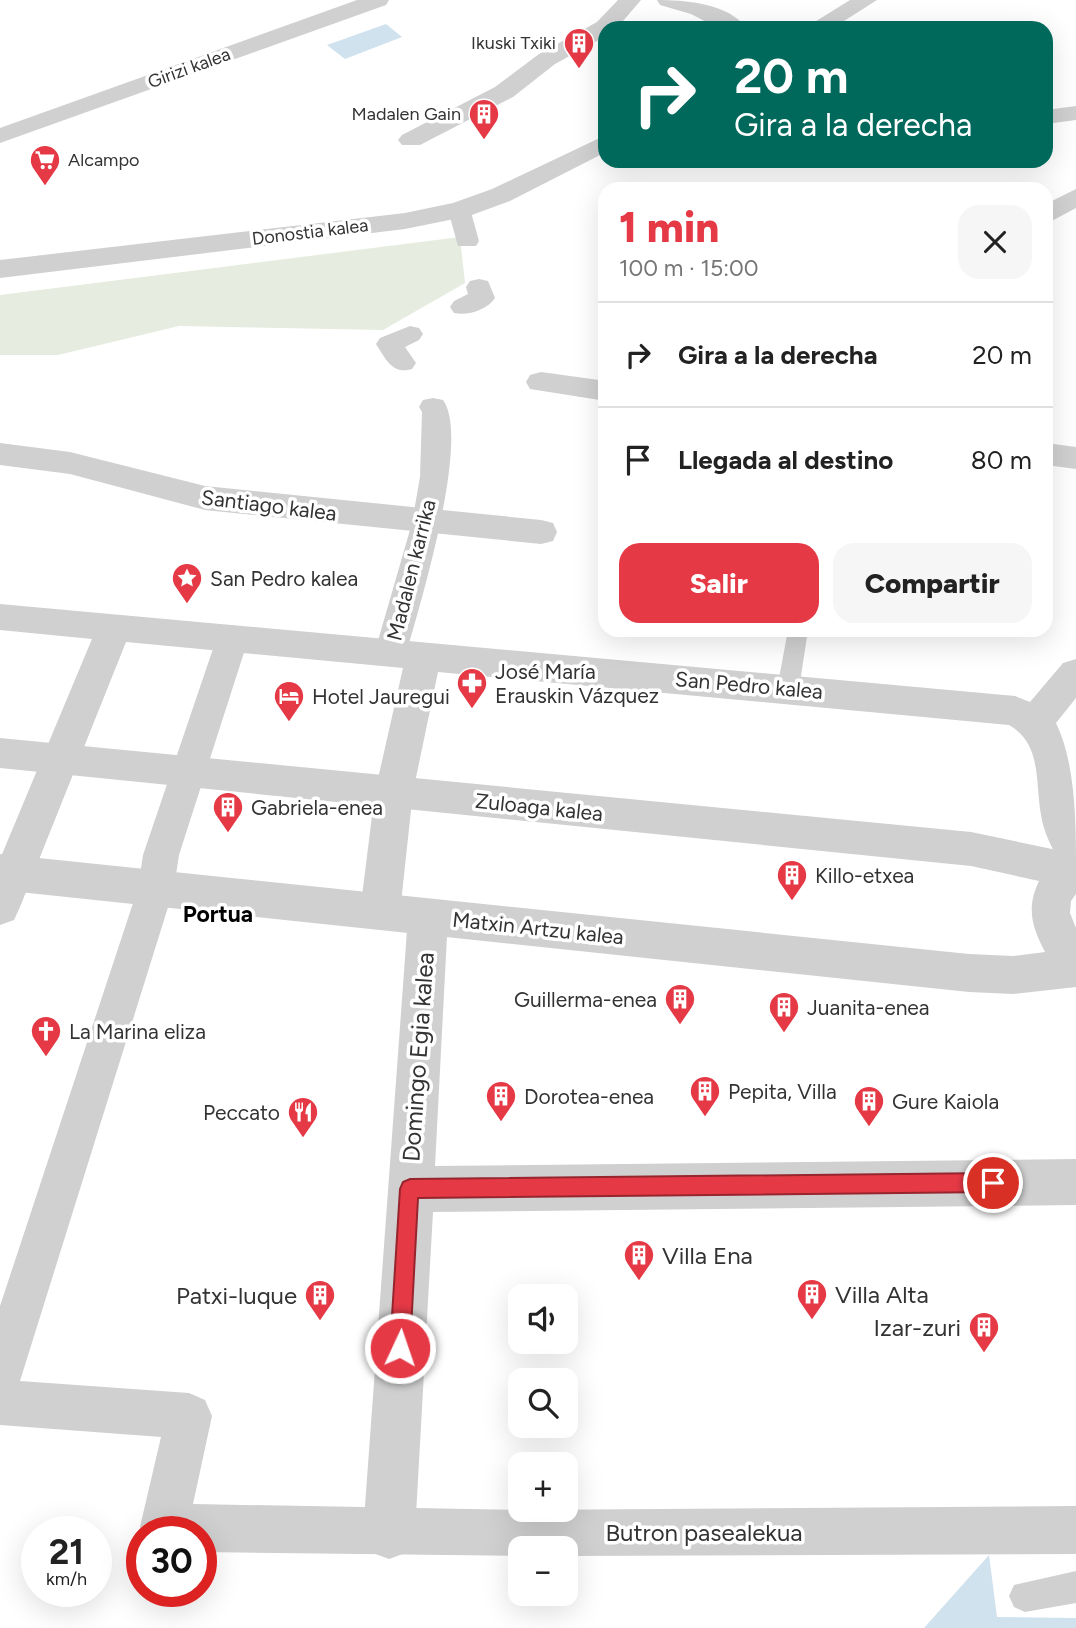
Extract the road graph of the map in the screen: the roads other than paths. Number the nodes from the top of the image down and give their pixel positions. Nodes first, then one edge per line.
1 (378, 0) edge
2 (630, 0) edge
3 (668, 0) edge
4 (866, 0) edge
5 (611, 21) edge
6 (722, 21) edge
7 (828, 21) edge
8 (598, 31) edge
9 (1076, 113) edge
10 (1053, 116) edge
11 (0, 135) edge
12 (411, 140) dead end
13 (598, 146) edge
14 (1076, 197) edge
15 (460, 211) junction
16 (1053, 212) edge
17 (467, 241) dead end
18 (0, 269) edge
19 (410, 334) dead end
20 (403, 363) dead end
21 (541, 382) dead end
22 (598, 390) edge
23 (433, 407) dead end
24 (0, 454) edge
25 (1053, 455) edge
26 (1076, 458) edge
27 (427, 523) junction
28 (541, 532) dead end
29 (0, 617) edge
30 (115, 626) junction
31 (233, 637) junction
32 (797, 637) edge
33 (408, 652) junction
34 (1076, 673) edge
35 (788, 689) junction
36 (1036, 721) junction
37 (0, 753) edge
38 (61, 760) junction
39 (188, 772) junction
40 (394, 792) junction
41 (1076, 854) edge
42 (1076, 872) edge
43 (5, 884) edge
44 (156, 888) junction
45 (380, 912) junction
46 (428, 916) junction
47 (1076, 957) edge
48 (1076, 968) edge
49 (1076, 1182) edge
50 (410, 1189) junction
51 (0, 1374) edge
52 (0, 1402) edge
53 (1076, 1530) edge
54 (389, 1533) junction
55 (1076, 1587) edge
56 (1025, 1596) dead end

1 - 11 street, Girizi kalea
2 - 5 street
3 - 6 street
4 - 7 street
8 - 12 street
9 - 10 street
13 - 15 street, Donostia kalea
14 - 16 street
15 - 17 street
15 - 18 street, Donostia kalea
19 - 20 street
21 - 22 street
23 - 27 street, Madalen karrika
24 - 27 street, Santiago kalea
25 - 26 street
27 - 28 street, Santiago kalea
27 - 33 street, Madalen karrika
29 - 30 street, San Pedro kalea
30 - 31 street, San Pedro kalea
30 - 38 street
31 - 33 street, San Pedro kalea
31 - 39 street
32 - 35 lane
33 - 35 street, San Pedro kalea
33 - 40 street
34 - 36 street
35 - 36 street, San Pedro kalea
36 - 41 street
37 - 38 street, Zuloaga kalea
38 - 39 street, Zuloaga kalea
38 - 43 street
39 - 40 street, Zuloaga kalea
39 - 44 street
40 - 42 street, Zuloaga kalea
40 - 45 street
42 - 47 street
43 - 44 street, Matxin Artzu kalea
44 - 45 street, Matxin Artzu kalea
44 - 51 street
45 - 46 street, Matxin Artzu kalea
46 - 48 street, Matxin Artzu kalea
46 - 50 street, Domingo Egia kalea
49 - 50 street
50 - 54 street, Domingo Egia kalea
52 - 54 street, Butron pasealekua
53 - 54 street, Butron pasealekua
55 - 56 lane

